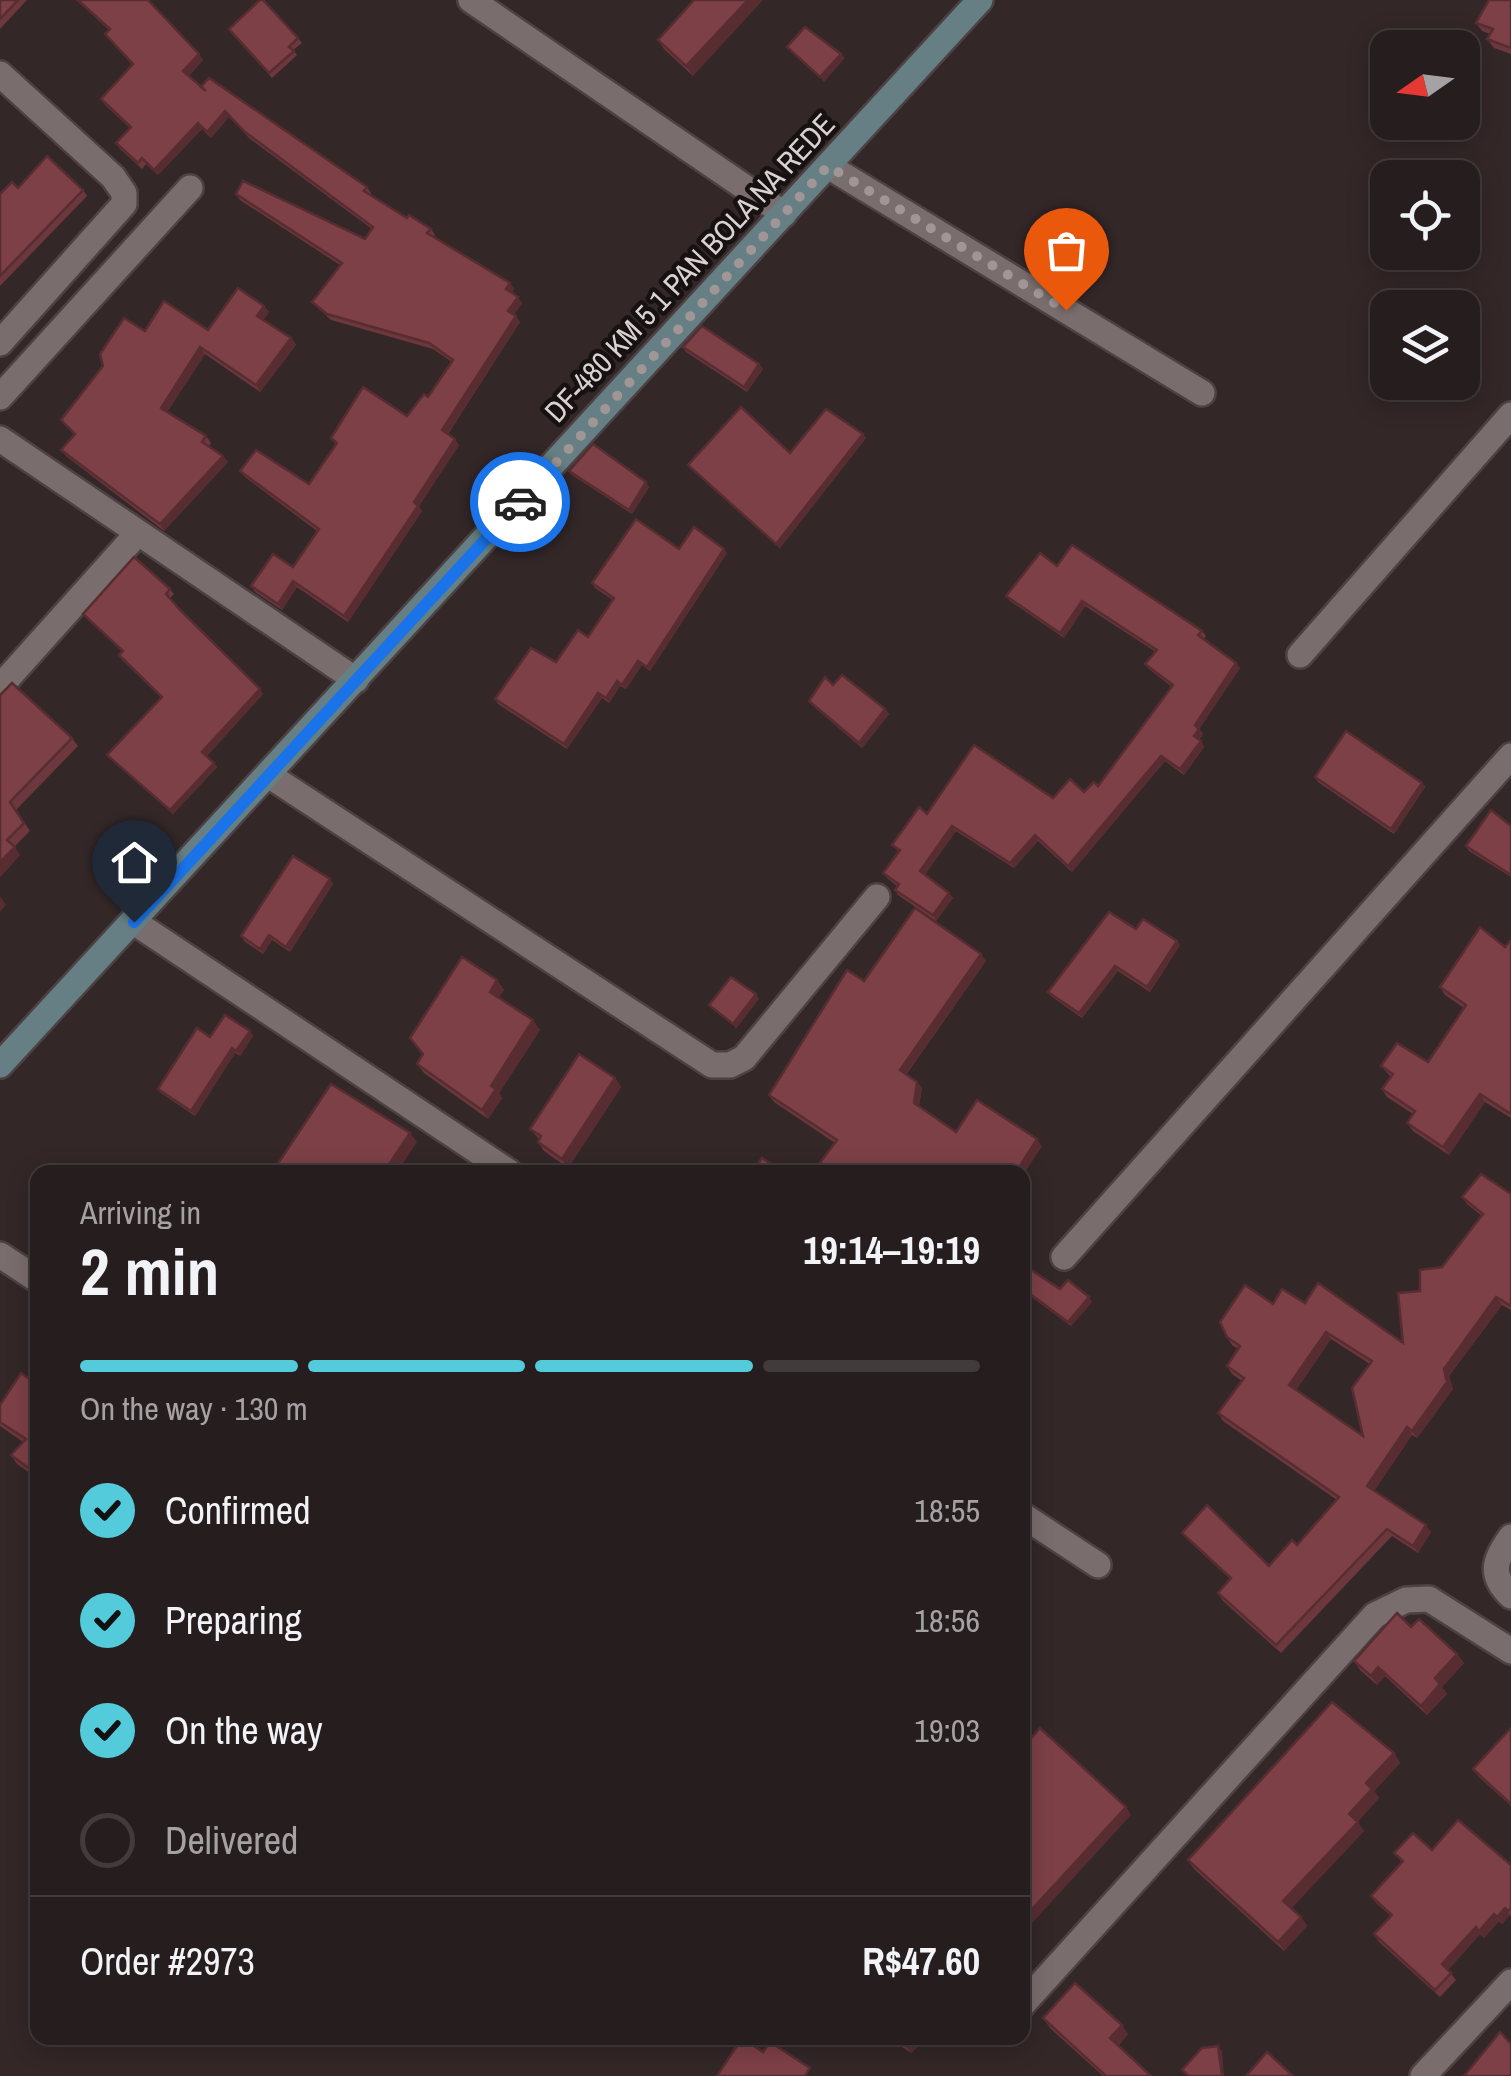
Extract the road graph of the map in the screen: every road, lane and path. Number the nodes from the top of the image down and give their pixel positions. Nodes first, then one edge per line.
1 (472, 0) edge
2 (980, 0) edge
3 (0, 74) edge
4 (828, 166) junction
5 (190, 188) dead end
6 (784, 214) junction
7 (0, 343) edge
8 (1202, 393) dead end
9 (0, 397) edge
10 (1511, 416) edge
11 (0, 439) edge
12 (136, 535) junction
13 (1300, 655) dead end
14 (356, 680) junction
15 (0, 686) edge
16 (1511, 756) edge
17 (270, 776) junction
18 (877, 897) dead end
19 (134, 922) junction
20 (0, 1065) edge
21 (498, 1165) edge
22 (0, 1255) edge
23 (1064, 1257) dead end
24 (30, 1275) edge
25 (1030, 1520) edge
26 (1511, 1537) edge
27 (1098, 1565) dead end
28 (1511, 1596) edge
29 (1511, 1651) edge
30 (1511, 1982) edge
31 (1030, 1996) edge
32 (1423, 2076) edge

1 - 6 street
2 - 4 street, DF-480 KM 5 1 PAN BOLA NA REDE
3 - 7 street
4 - 6 street, DF-480 KM 5 1 PAN BOLA NA REDE
4 - 8 street
5 - 9 street
6 - 14 street, DF-480 KM 5 1 PAN BOLA NA REDE
10 - 13 street
11 - 12 street
12 - 14 street
12 - 15 street
14 - 17 street, DF-480 KM 5 1 PAN BOLA NA REDE
16 - 23 street
17 - 18 street
17 - 19 street, DF-480 KM 5 1 PAN BOLA NA REDE
19 - 20 street, DF-480 KM 5 1 PAN BOLA NA REDE
19 - 21 street
22 - 24 street
25 - 27 street
26 - 28 street
29 - 31 street
30 - 32 street

